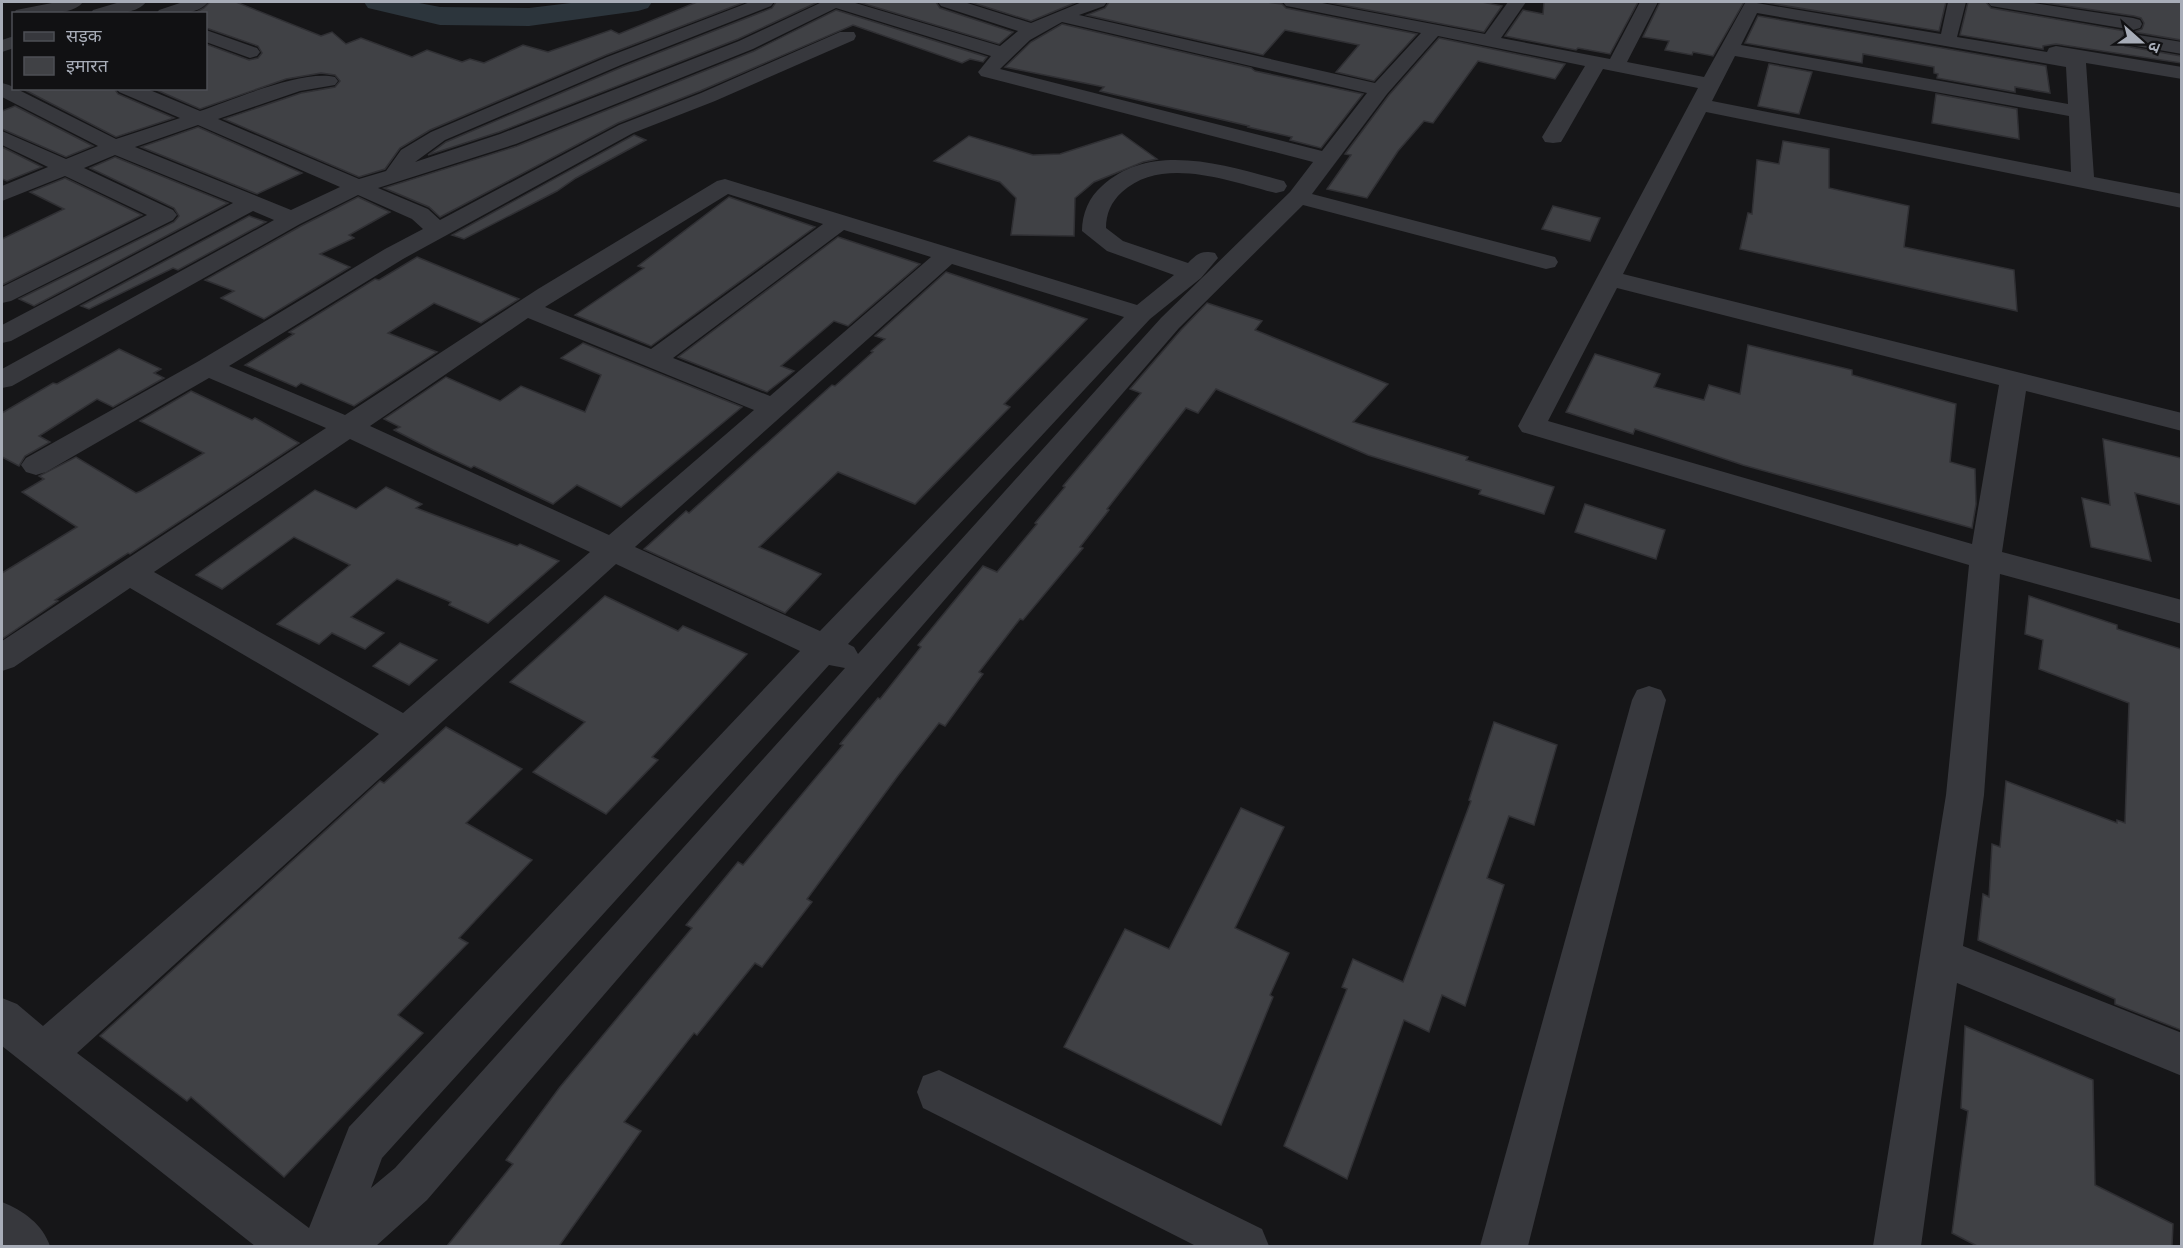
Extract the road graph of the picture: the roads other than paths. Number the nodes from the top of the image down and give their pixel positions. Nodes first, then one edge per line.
1 (28, 2) edge
2 (74, 2) edge
3 (137, 2) edge
4 (199, 2) edge
5 (765, 2) edge
6 (835, 2) edge
7 (947, 2) edge
8 (1292, 2) edge
9 (1517, 2) edge
10 (1649, 2) edge
11 (1788, 2) edge
12 (1957, 2) edge
13 (1997, 2) edge
14 (1086, 3) edge
15 (2045, 6) edge
16 (1356, 8) edge
17 (48, 12) edge
18 (105, 12) edge
19 (171, 12) edge
20 (1060, 16) junction
21 (2132, 23) junction
22 (1031, 29) junction
23 (1433, 31) junction
24 (1950, 34) junction
25 (207, 36) edge
26 (847, 36) dead end
27 (2042, 39) junction
28 (1489, 42) junction
29 (2181, 48) edge
30 (1730, 49) junction
31 (250, 52) dead end
32 (1002, 53) junction
33 (1605, 65) junction
34 (2136, 65) junction
35 (2181, 73) edge
36 (328, 81) dead end
37 (25, 90) edge
38 (131, 90) edge
39 (1380, 90) junction
40 (1707, 95) junction
41 (2079, 112) junction
42 (199, 118) junction
43 (2, 137) edge
44 (1553, 137) dead end
45 (115, 147) junction
46 (1328, 159) junction
47 (64, 168) junction
48 (395, 174) junction
49 (2083, 182) junction
50 (358, 187) junction
51 (1287, 192) junction
52 (2, 194) edge
53 (2181, 201) edge
54 (251, 203) junction
55 (292, 219) junction
56 (842, 220) junction
57 (438, 230) junction
58 (949, 254) junction
59 (1546, 262) dead end
60 (1192, 273) junction
61 (1608, 278) junction
62 (2, 296) edge
63 (2, 301) edge
64 (526, 308) junction
65 (1141, 314) junction
66 (33, 319) junction
67 (2, 335) edge
68 (78, 338) junction
69 (654, 359) junction
70 (208, 367) junction
71 (2014, 379) junction
72 (2, 380) edge
73 (773, 408) junction
74 (2181, 422) edge
75 (348, 427) junction
76 (36, 465) dead end
77 (612, 550) junction
78 (1984, 559) junction
79 (129, 573) junction
80 (2181, 612) edge
81 (824, 648) junction
82 (2, 658) edge
83 (868, 666) junction
84 (1649, 700) dead end
85 (406, 732) junction
86 (1941, 957) junction
87 (2, 1019) edge
88 (43, 1054) junction
89 (2181, 1055) edge
90 (939, 1092) dead end
91 (2, 1226) edge
92 (26, 1246) edge
93 (293, 1246) edge
94 (326, 1246) edge
95 (341, 1246) edge
96 (1245, 1246) edge
97 (1504, 1246) edge
98 (1897, 1246) edge

1 - 17 street
2 - 17 street
3 - 18 street
4 - 19 street
5 - 48 street
6 - 32 street
6 - 48 street
7 - 22 street
8 - 16 street
9 - 28 street
10 - 33 street
11 - 24 street
12 - 24 street
13 - 15 street
14 - 20 street
15 - 21 street
15 - 27 street
16 - 23 street
20 - 22 street
20 - 39 street
21 - 29 street
21 - 34 street
22 - 32 street
23 - 28 street
23 - 39 street
24 - 27 street
25 - 31 street
26 - 57 street
27 - 34 street
28 - 33 street
30 - 40 street
30 - 41 street
30 - 41 street
32 - 46 street
33 - 40 street
33 - 44 street
34 - 35 street
36 - 42 street
37 - 45 street
38 - 42 street
39 - 46 street
40 - 49 street
40 - 61 street
41 - 49 street
42 - 45 street
42 - 50 street
43 - 47 street
45 - 47 street
45 - 54 street
46 - 51 street
47 - 52 street
47 - 62 street
48 - 50 street
49 - 53 street
50 - 55 street
50 - 57 street
51 - 59 street
51 - 60 street
51 - 60 street
51 - 83 street
54 - 55 street
54 - 66 street
55 - 68 street
56 - 58 street
56 - 64 street
56 - 69 street
57 - 70 street
58 - 65 street
58 - 73 street
60 - 65 street
61 - 71 street
61 - 78 street
63 - 66 street
64 - 69 street
64 - 75 street
65 - 81 street
66 - 67 street
66 - 68 street
68 - 72 street
69 - 73 street
70 - 75 street
70 - 76 street
71 - 74 street
71 - 78 street
73 - 77 street
75 - 77 street
75 - 79 street
77 - 81 street
77 - 85 street
78 - 80 street
78 - 86 street
79 - 82 street
79 - 85 street
81 - 83 street
81 - 94 street
83 - 95 street
84 - 97 street
85 - 88 street
86 - 89 street
86 - 98 street
87 - 88 street
88 - 93 street
90 - 96 street
91 - 92 street

